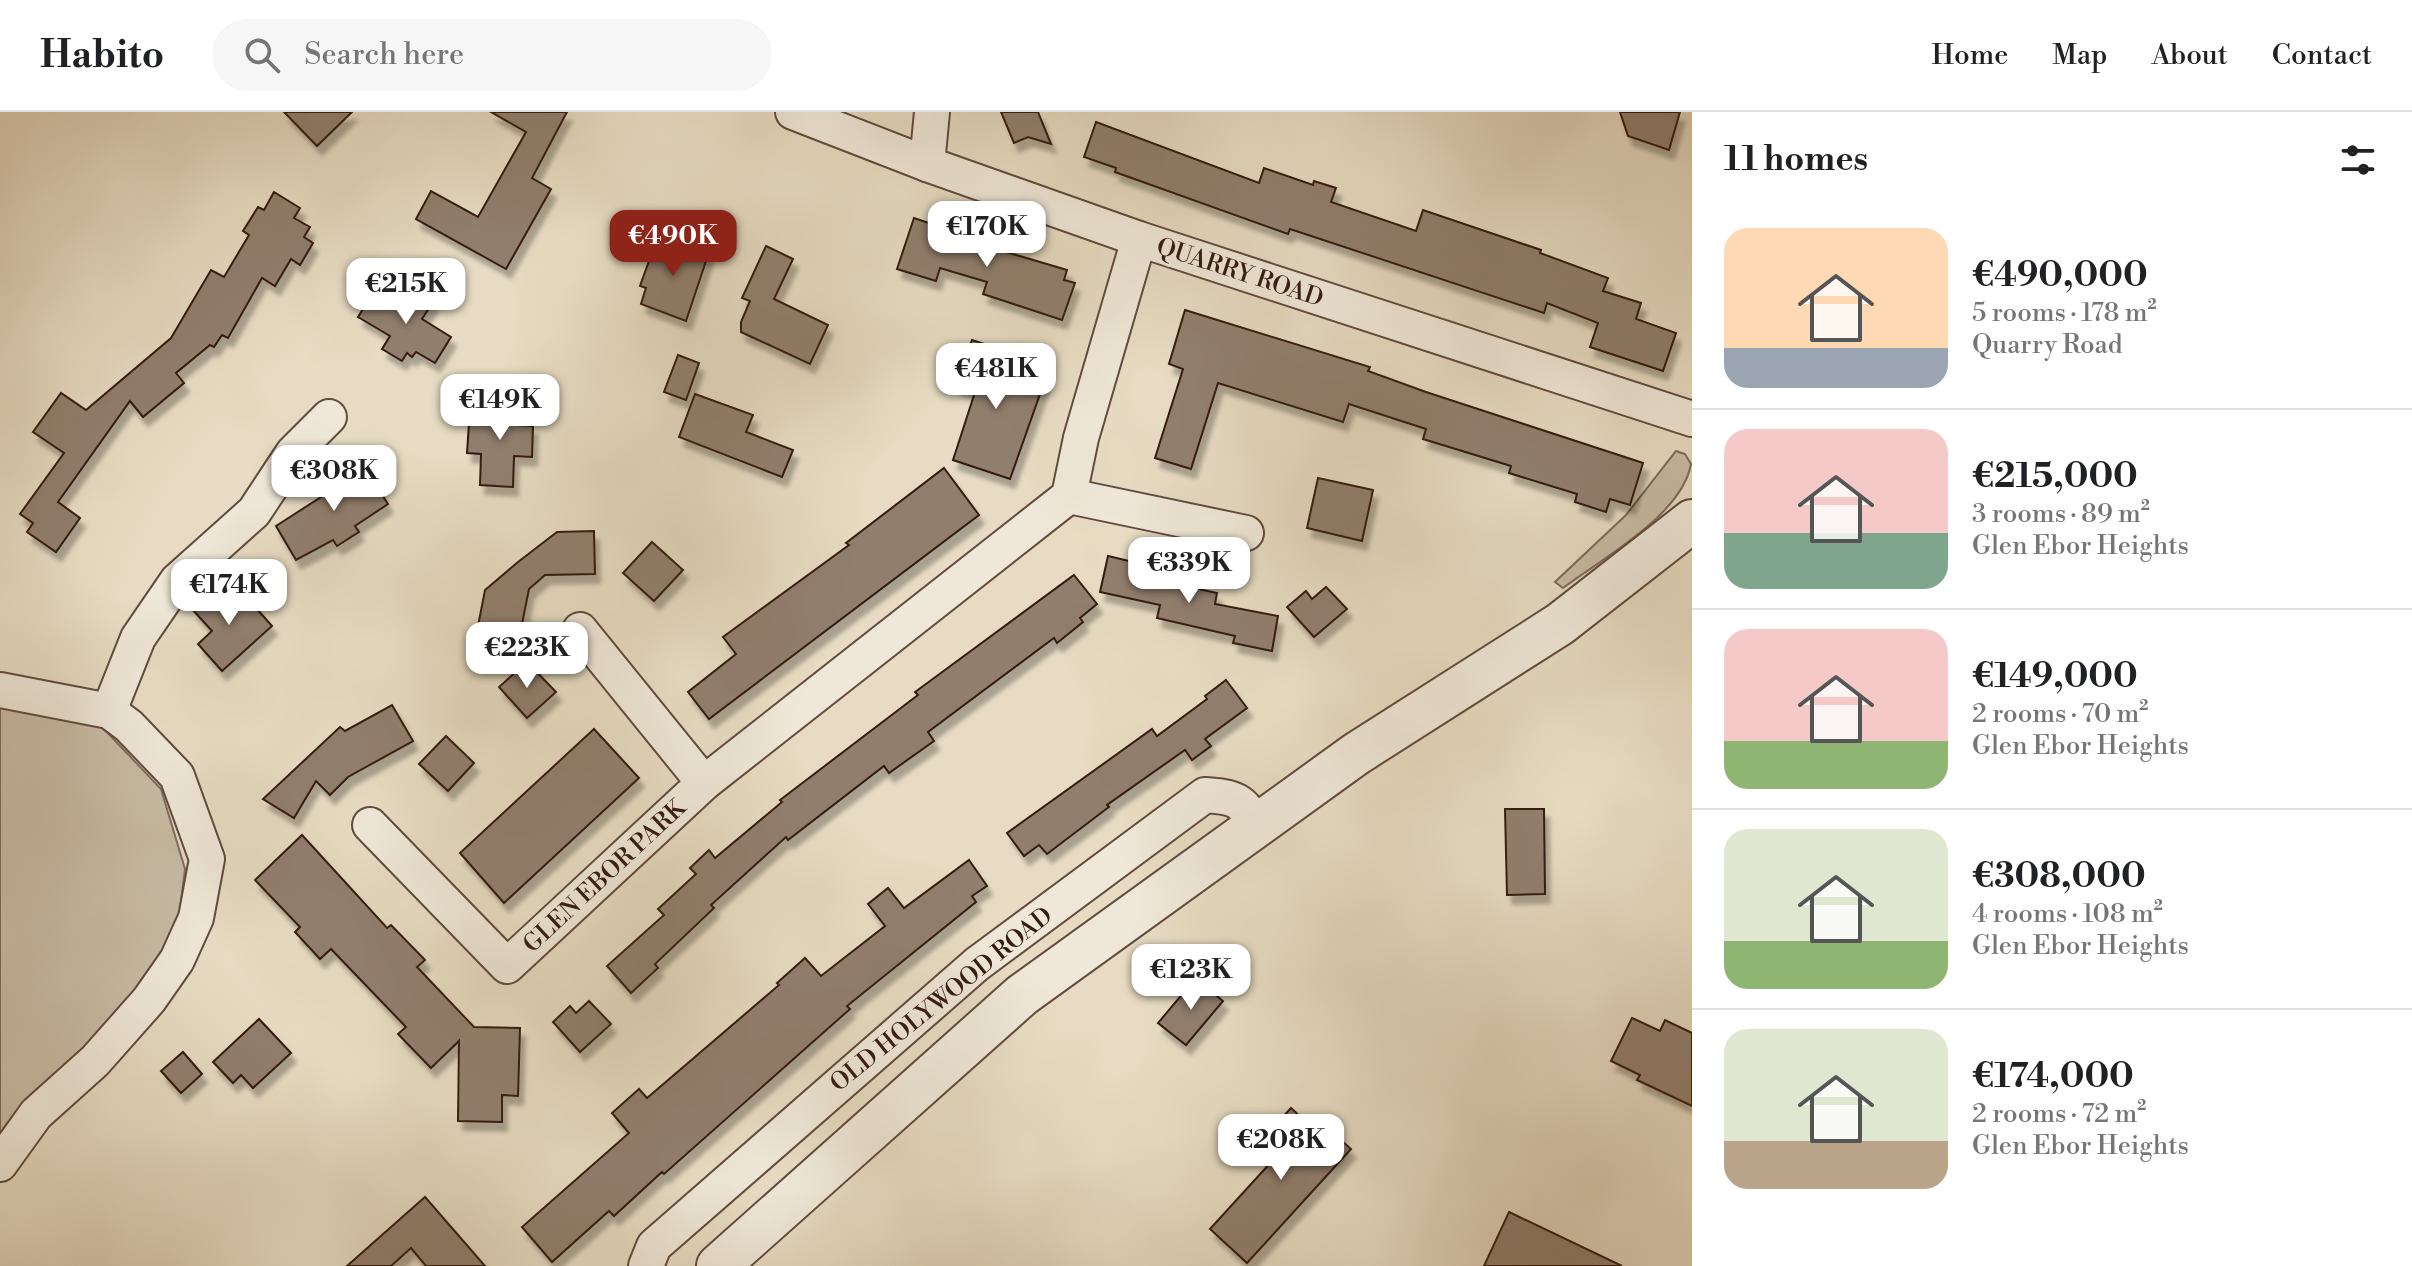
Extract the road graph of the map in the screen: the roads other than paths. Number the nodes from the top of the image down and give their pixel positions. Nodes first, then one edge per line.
1 (793, 112) edge
2 (932, 112) edge
3 (927, 164) junction
4 (1139, 239) junction
5 (329, 417) dead end
6 (1692, 419) edge
7 (1069, 496) junction
8 (1692, 521) edge
9 (1246, 533) dead end
10 (580, 630) dead end
11 (0, 690) edge
12 (109, 711) junction
13 (704, 783) junction
14 (370, 825) dead end
15 (1257, 826) junction
16 (0, 1164) edge
17 (646, 1266) edge
18 (718, 1266) edge

1 - 3 street, QUARRY ROAD
2 - 3 street
3 - 4 street, QUARRY ROAD
4 - 6 street, QUARRY ROAD
4 - 7 street
5 - 12 street
7 - 9 street
7 - 13 street, GLEN EBOR PARK
8 - 15 street, OLD HOLYWOOD ROAD
10 - 13 street, GLEN EBOR PARK
11 - 12 street
12 - 16 street
13 - 14 street, GLEN EBOR PARK
15 - 17 street, OLD HOLYWOOD ROAD
15 - 18 street, OLD HOLYWOOD ROAD

